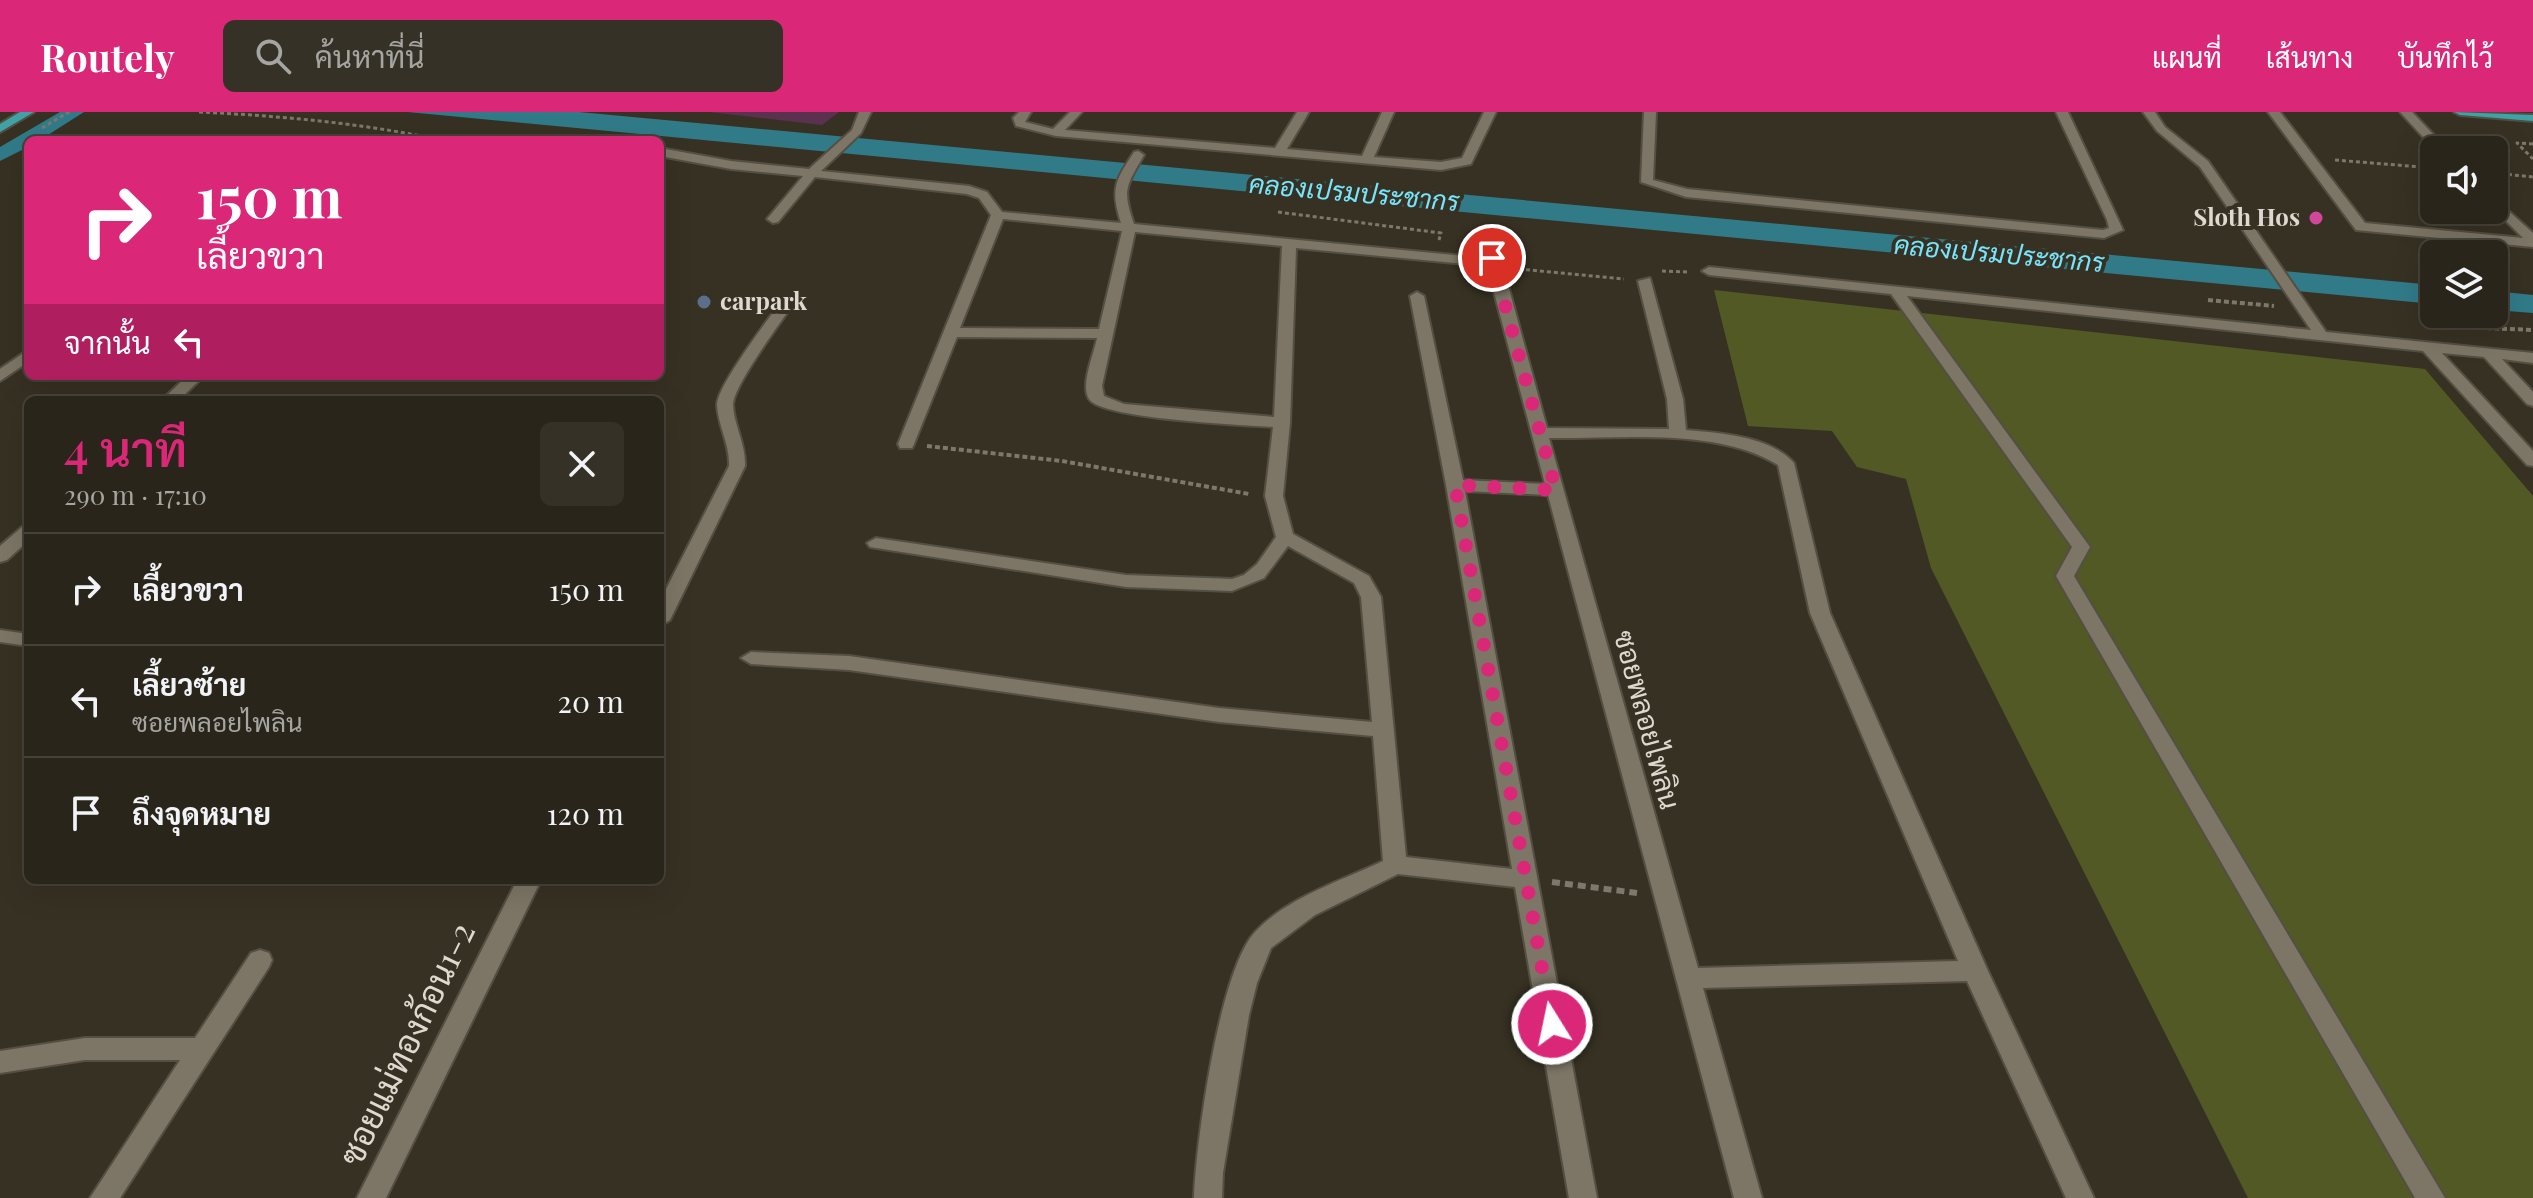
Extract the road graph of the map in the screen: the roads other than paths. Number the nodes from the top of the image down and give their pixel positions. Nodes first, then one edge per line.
1 (28, 112) edge
2 (865, 112) edge
3 (1025, 112) edge
4 (1076, 112) edge
5 (1303, 112) edge
6 (1388, 112) edge
7 (1490, 112) edge
8 (1650, 112) edge
9 (2062, 112) edge
10 (2149, 112) edge
11 (2274, 112) edge
12 (2406, 112) edge
13 (2460, 112) edge
14 (2533, 118) edge
15 (0, 129) edge
16 (1056, 133) junction
17 (2429, 136) edge
18 (1279, 152) junction
19 (664, 153) edge
20 (1136, 159) dead end
21 (1366, 160) junction
22 (813, 172) junction
23 (998, 215) junction
24 (2508, 216) edge
25 (773, 219) dead end
26 (1129, 229) junction
27 (2533, 242) edge
28 (1289, 243) junction
29 (1709, 271) dead end
30 (1645, 281) dead end
31 (1896, 291) junction
32 (1417, 296) dead end
33 (787, 303) dead end
34 (952, 332) junction
35 (1107, 334) junction
36 (2322, 336) junction
37 (2428, 347) junction
38 (2488, 353) junction
39 (24, 358) edge
40 (2533, 358) edge
41 (0, 376) edge
42 (192, 380) edge
43 (174, 396) edge
44 (2533, 401) edge
45 (1282, 423) junction
46 (1541, 433) junction
47 (1678, 434) junction
48 (906, 444) road end
49 (2533, 461) edge
50 (1455, 485) junction
51 (1556, 490) junction
52 (24, 535) edge
53 (1285, 537) junction
54 (876, 543) dead end
55 (0, 556) edge
56 (664, 612) edge
57 (0, 636) edge
58 (24, 639) edge
59 (751, 658) dead end
60 (1383, 730) junction
61 (1395, 865) junction
62 (1525, 879) junction
63 (527, 884) edge
64 (260, 960) dead end
65 (1975, 971) junction
66 (1689, 978) junction
67 (201, 1049) junction
68 (0, 1062) edge
69 (104, 1198) edge
70 (371, 1198) edge
71 (1208, 1198) edge
72 (1583, 1198) edge
73 (1748, 1198) edge
74 (2080, 1198) edge
75 (2431, 1198) edge

1 - 15 main road
2 - 22 street
3 - 16 street
4 - 16 street
5 - 18 street
6 - 21 street
7 - 21 street
8 - 9 street
10 - 36 street
11 - 27 street
12 - 17 street
13 - 14 main road
16 - 18 street
18 - 21 street
19 - 22 street
20 - 26 street
22 - 23 street
22 - 25 street
23 - 26 street
23 - 34 street
24 - 27 street
26 - 28 street
26 - 35 street
28 - 45 street
28 - 46 street, ซอยพลอยไพลิน
29 - 31 street
30 - 47 street
31 - 36 street
31 - 75 street
32 - 50 street
33 - 56 street
34 - 35 street
34 - 48 street
35 - 45 street
36 - 37 street
37 - 38 street
37 - 49 street
38 - 40 street
38 - 44 street
39 - 41 street
42 - 43 street
45 - 53 street
46 - 47 street
46 - 51 street, ซอยพลอยไพลิน
47 - 65 street
50 - 51 street
50 - 62 street
51 - 66 street, ซอยพลอยไพลิน
52 - 55 street
53 - 54 street
53 - 60 street
57 - 58 street
59 - 60 street
60 - 61 street
61 - 62 street
61 - 71 street
62 - 72 street
63 - 70 street, ซอยแม่ทองก้อน1-2
64 - 67 street
65 - 66 street
65 - 74 street
66 - 73 street, ซอยพลอยไพลิน
67 - 68 street
67 - 69 street

